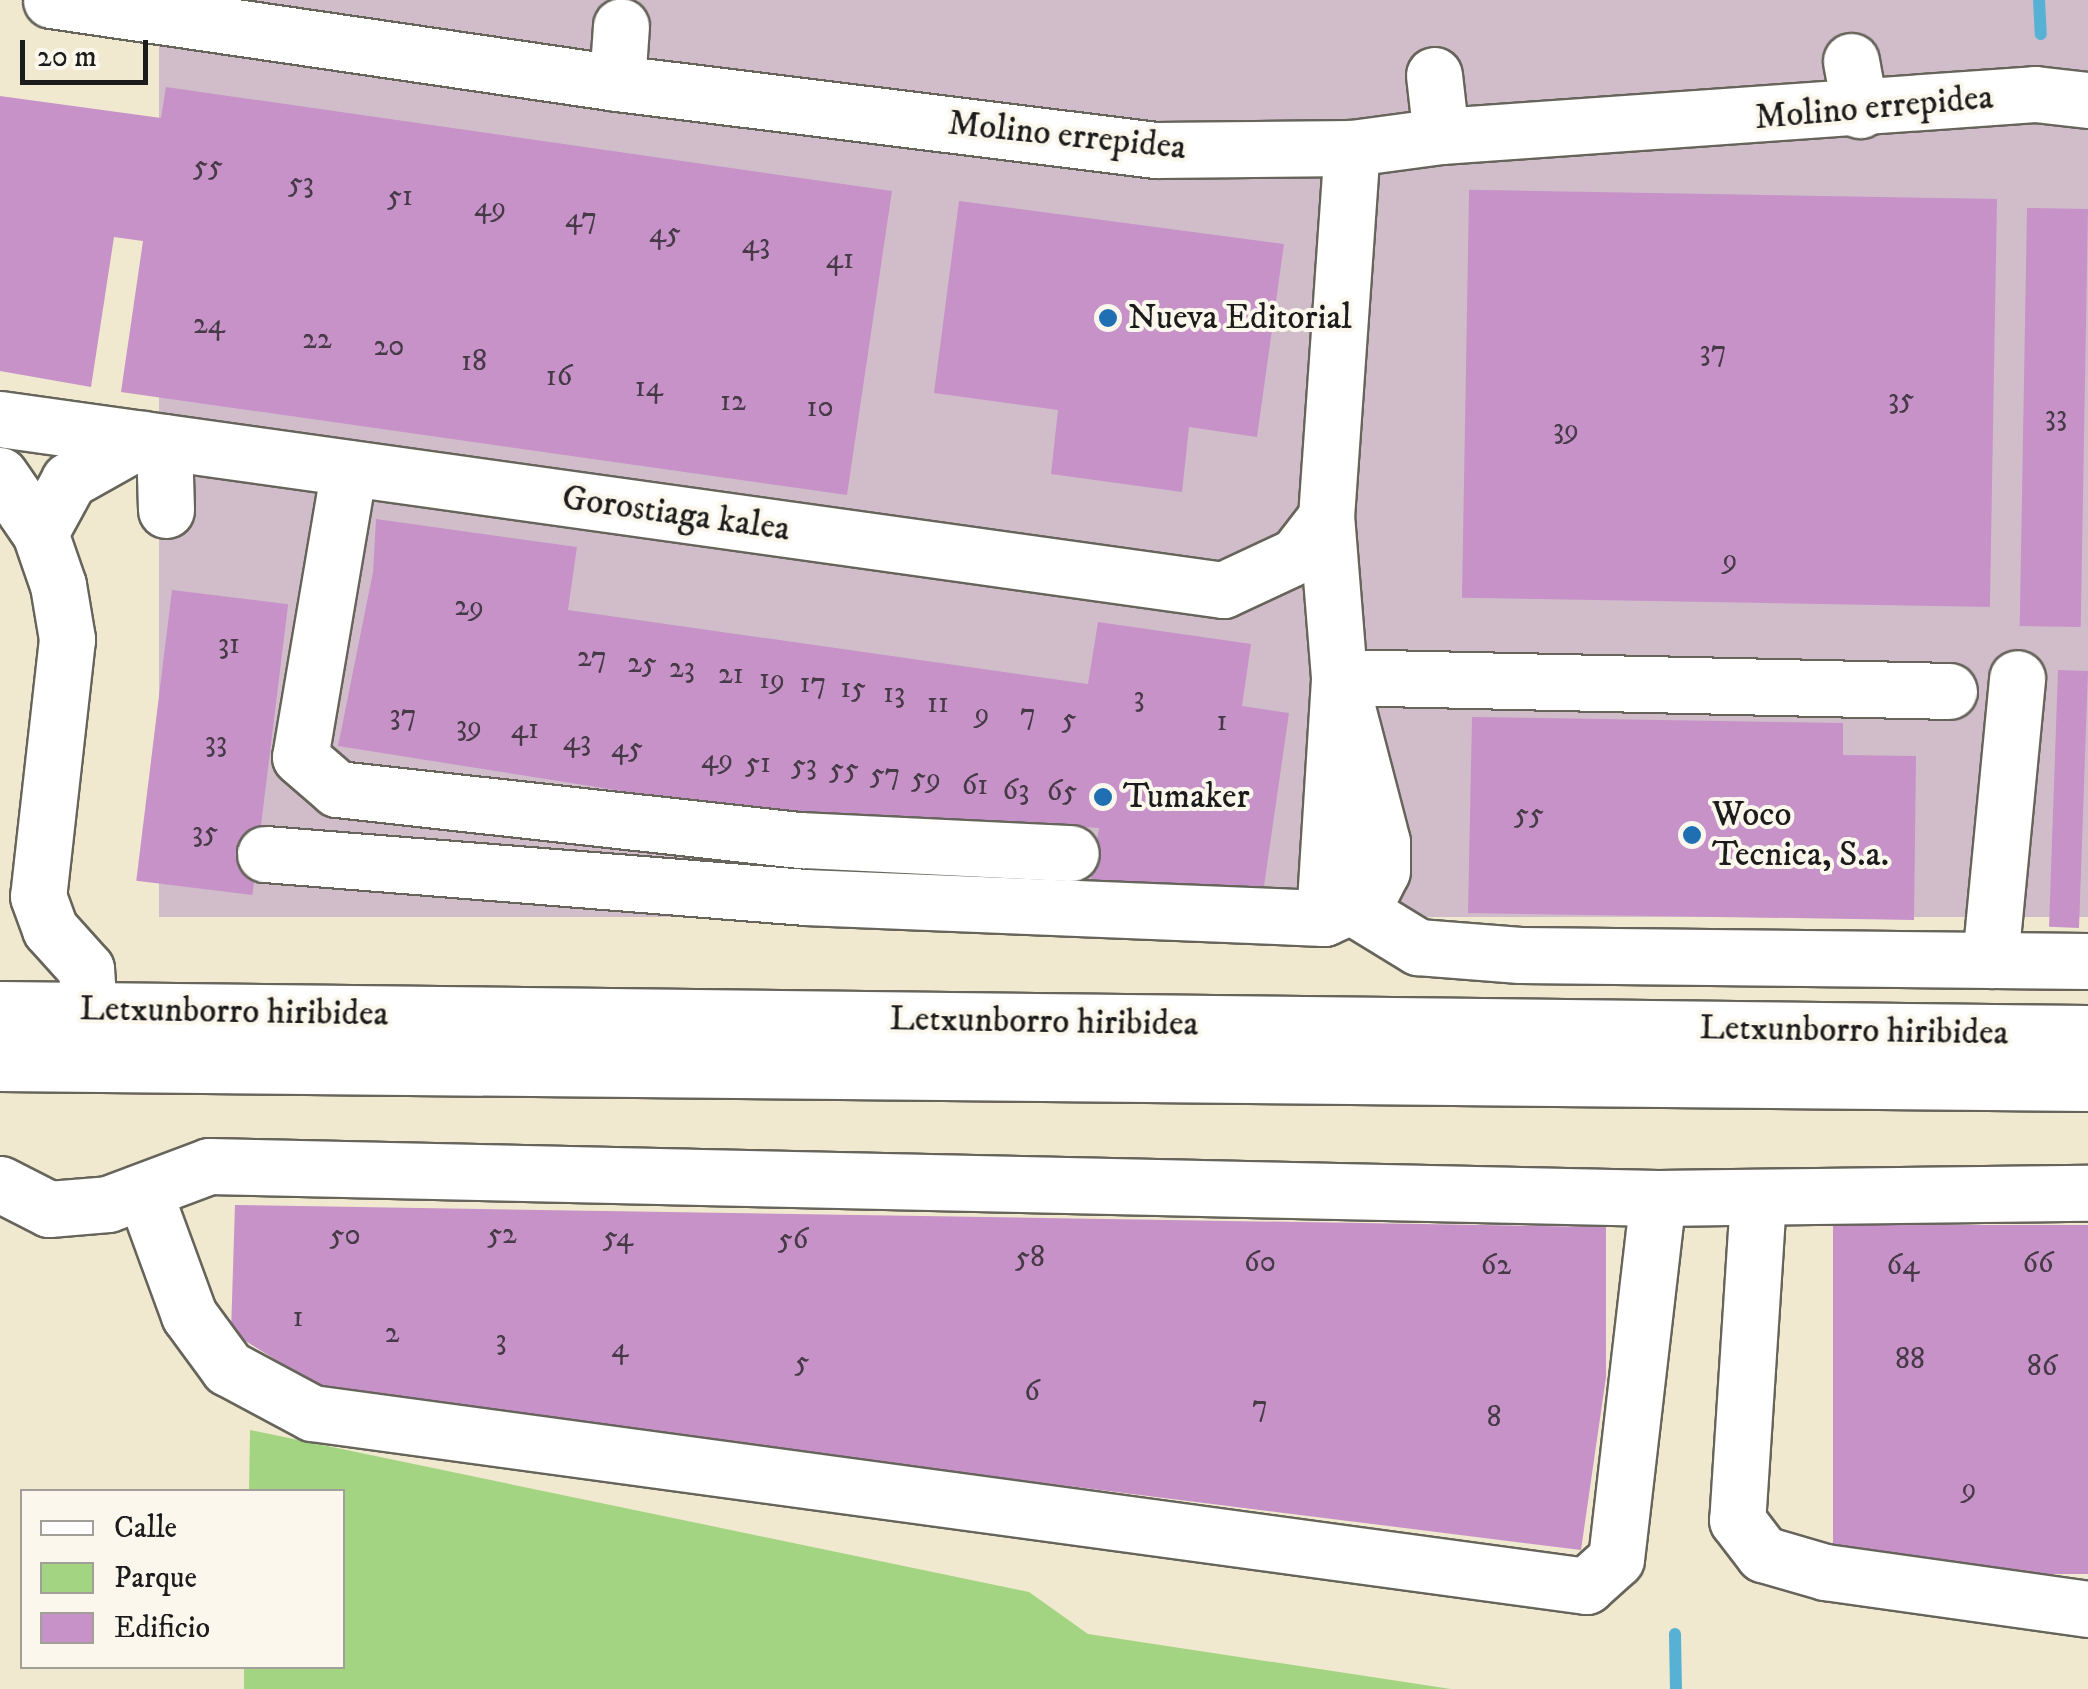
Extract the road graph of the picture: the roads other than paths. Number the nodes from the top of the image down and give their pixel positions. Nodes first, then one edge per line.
1 (51, 0) edge
2 (264, 14) edge
3 (621, 26) dead end
4 (1434, 76) dead end
5 (617, 83) junction
6 (2088, 100) edge
7 (1440, 136) junction
8 (1352, 148) junction
9 (0, 419) edge
10 (153, 441) junction
11 (349, 468) junction
12 (0, 475) edge
13 (166, 510) dead end
14 (1326, 517) junction
15 (40, 533) junction
16 (1340, 677) junction
17 (2017, 678) dead end
18 (1949, 691) dead end
19 (1071, 853) dead end
20 (266, 854) dead end
21 (1337, 912) junction
22 (1990, 960) junction
23 (2088, 961) edge
24 (0, 1009) edge
25 (89, 1010) junction
26 (2088, 1033) edge
27 (0, 1063) edge
28 (2088, 1084) edge
29 (0, 1184) edge
30 (144, 1192) junction
31 (2088, 1192) edge
32 (1658, 1198) junction
33 (1758, 1199) junction
34 (2088, 1609) edge

1 - 2 street, Molino errepidea
2 - 5 street, Molino errepidea
3 - 5 street
4 - 7 street
5 - 8 street, Molino errepidea
6 - 7 street, Molino errepidea
7 - 8 street, Molino errepidea
8 - 14 street
9 - 10 street, Gorostiaga kalea
10 - 11 street, Gorostiaga kalea
10 - 13 street
10 - 15 street
11 - 14 street, Gorostiaga kalea
11 - 19 street
12 - 15 street
14 - 16 street
15 - 25 street
16 - 18 street
16 - 21 street
17 - 22 street
20 - 21 street
21 - 22 street
22 - 23 street
24 - 25 street, Letxunborro hiribidea
25 - 26 street, Letxunborro hiribidea
27 - 28 street, Letxunborro hiribidea
29 - 30 street
30 - 32 street
30 - 32 street
31 - 33 street
32 - 33 street
33 - 34 street

